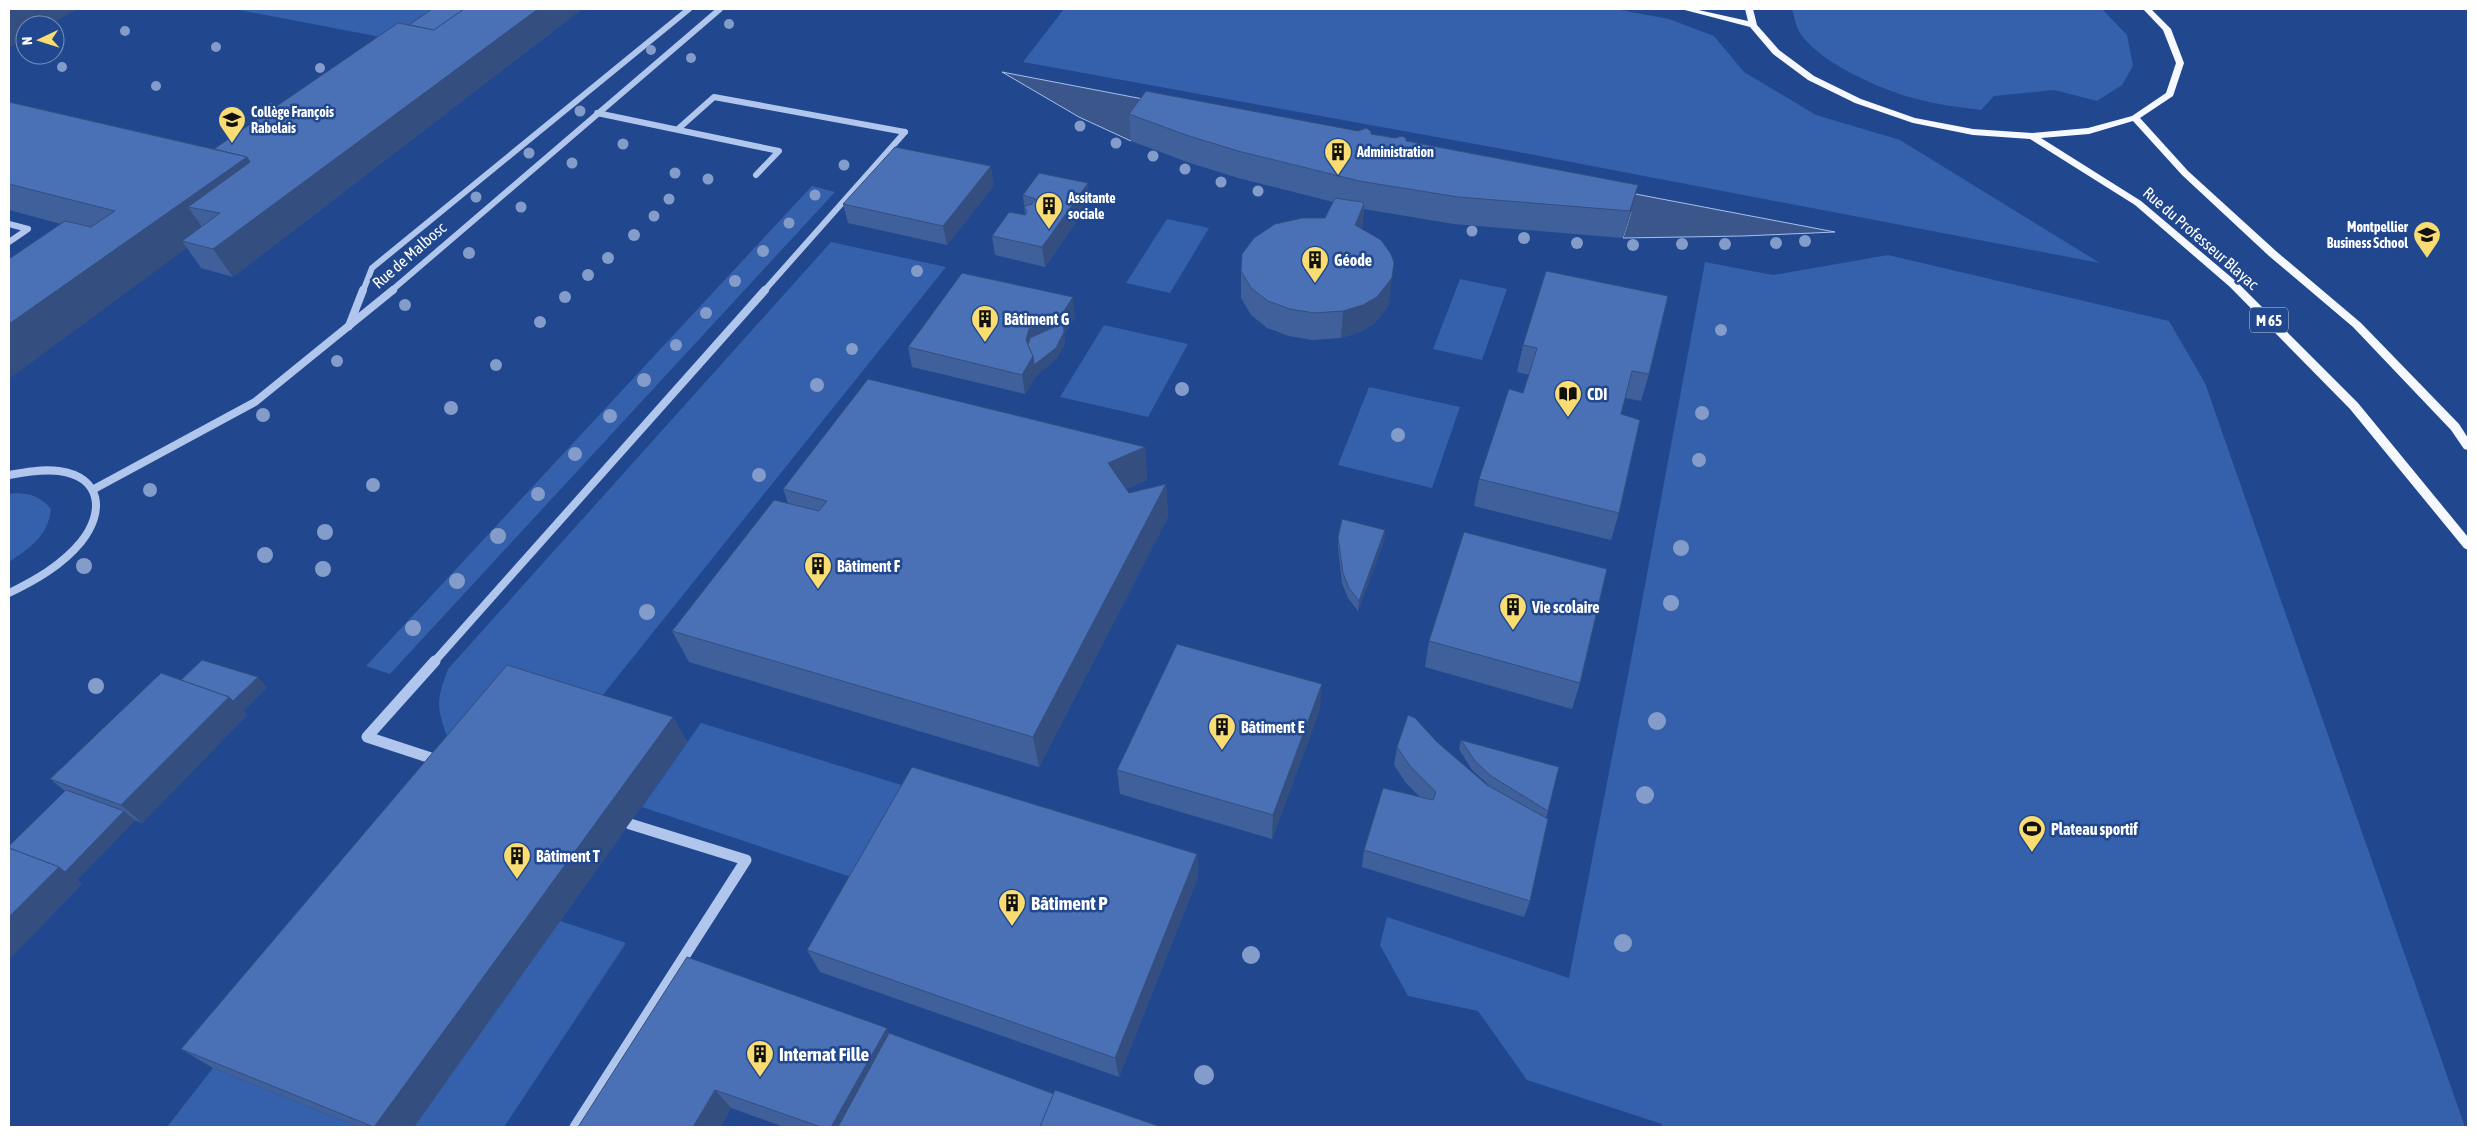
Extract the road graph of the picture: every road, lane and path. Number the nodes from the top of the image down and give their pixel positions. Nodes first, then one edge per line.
1 (689, 9) edge
2 (720, 9) edge
3 (1685, 9) edge
4 (1749, 9) edge
5 (2147, 9) edge
6 (1753, 25) junction
7 (597, 113) junction
8 (2135, 118) junction
9 (678, 128) junction
10 (2032, 136) junction
11 (756, 175) dead end
12 (9, 224) edge
13 (9, 242) edge
14 (348, 328) junction
15 (2468, 446) edge
16 (9, 475) edge
17 (94, 489) junction
18 (2468, 545) edge
19 (9, 593) edge
20 (452, 764) edge
21 (630, 824) dead end
22 (574, 1127) edge

1 - 14 lane
2 - 7 street, Rue de Malbosc
3 - 6 main road
4 - 6 main road
5 - 8 main road
6 - 10 main road
7 - 9 street
7 - 14 street, Rue de Malbosc
8 - 10 main road
8 - 15 main road
9 - 11 lane
9 - 20 street
10 - 18 main road, Rue du Professeur Blayac / M 65
12 - 13 street
14 - 17 street, Rue de Malbosc
16 - 17 street
17 - 19 street
21 - 22 street

